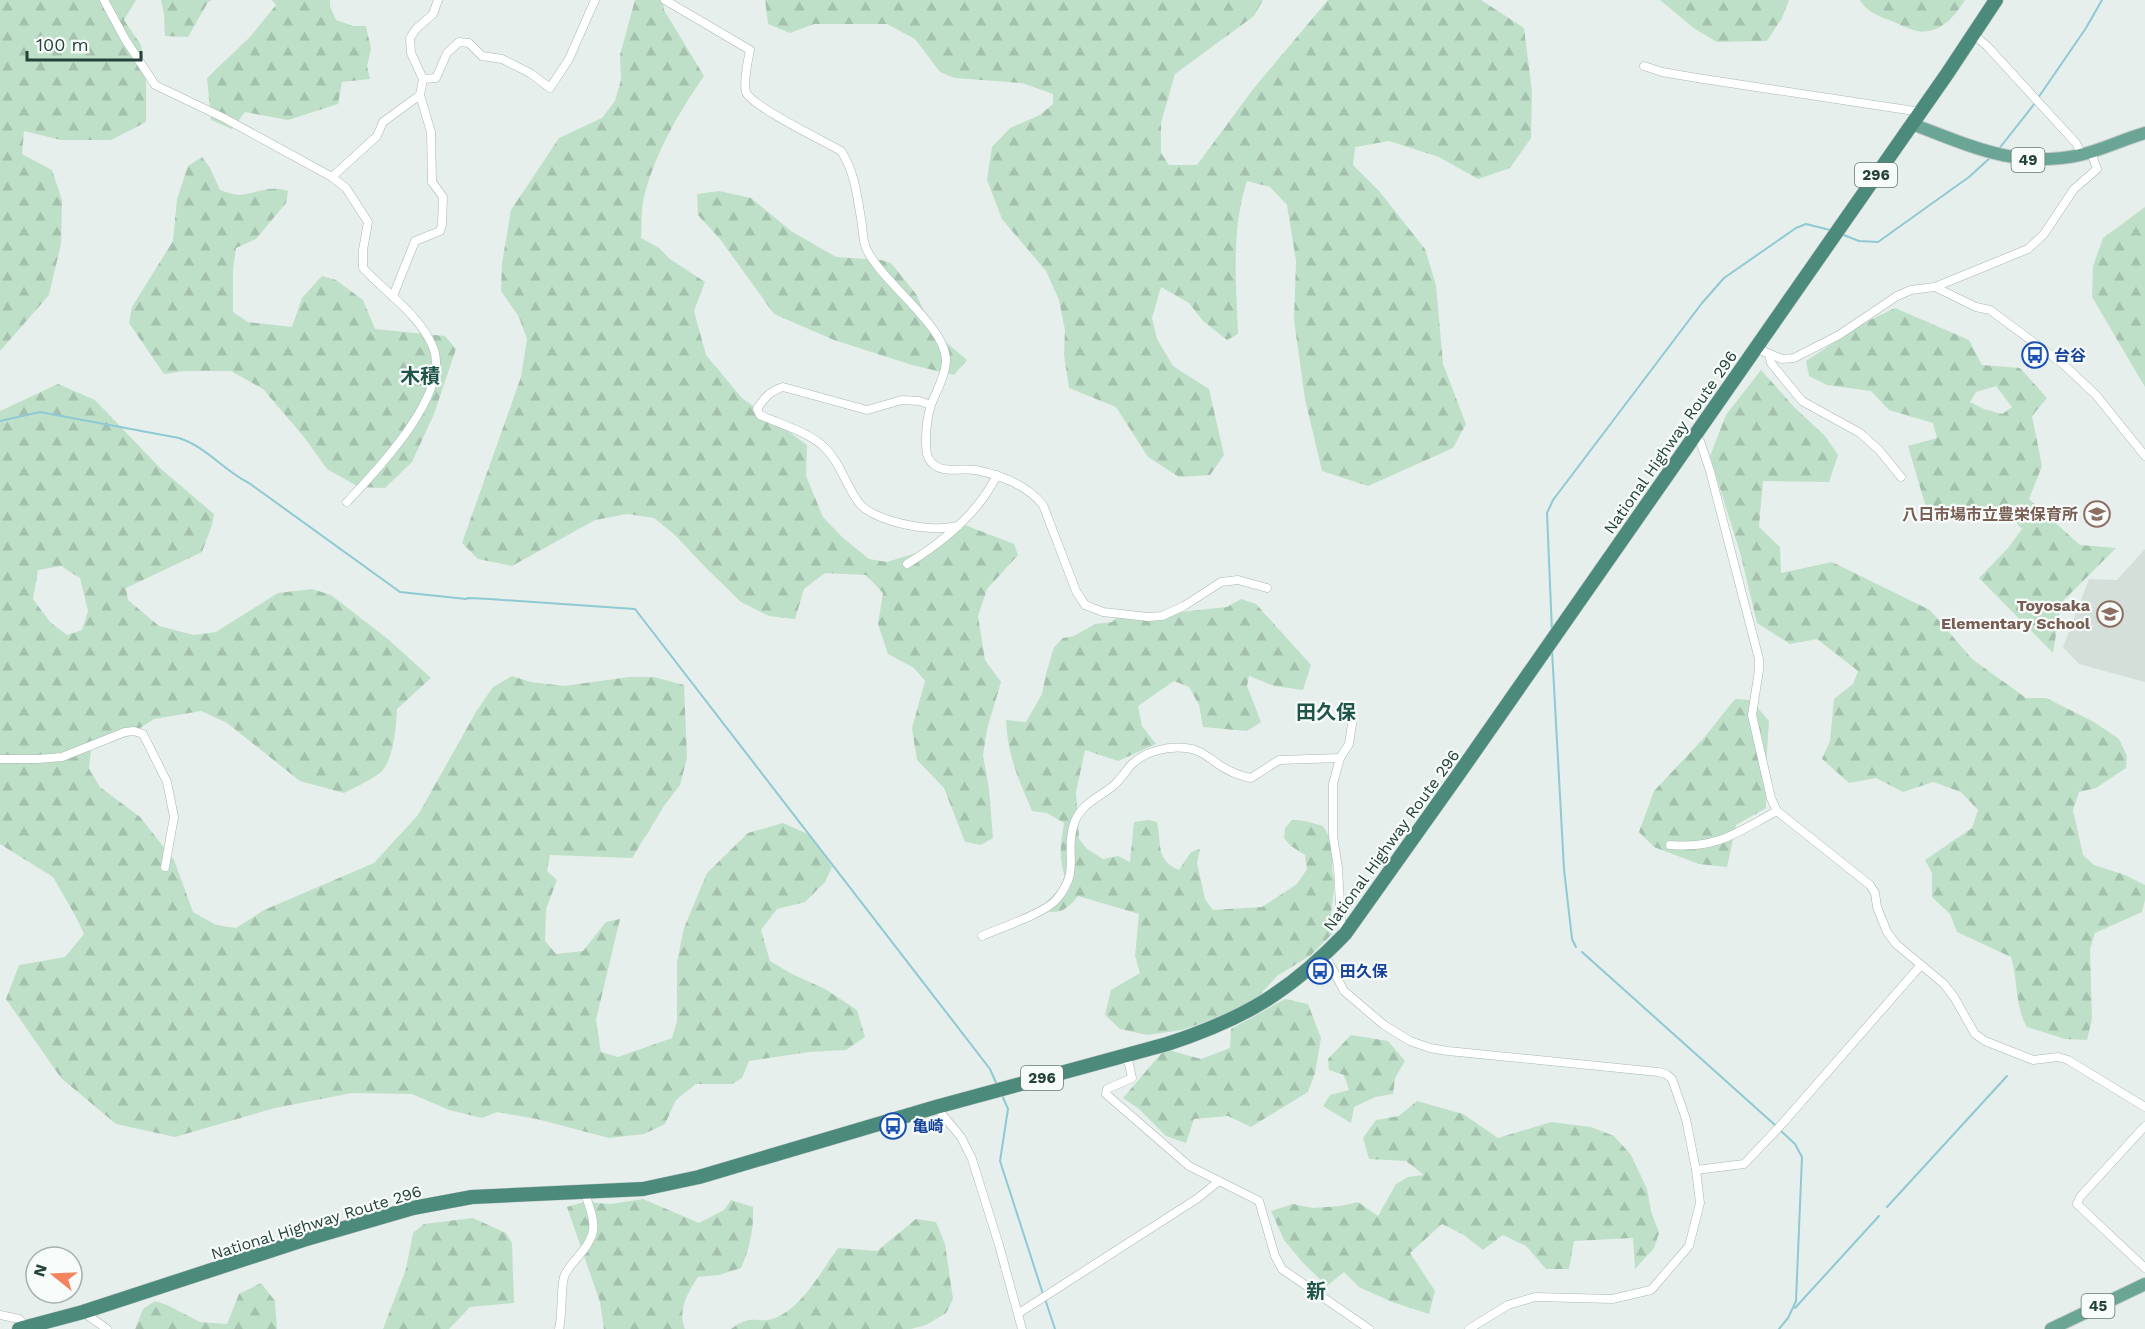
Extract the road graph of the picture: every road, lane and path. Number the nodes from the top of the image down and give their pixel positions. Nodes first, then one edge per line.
1 (104, 0) edge
2 (438, 0) edge
3 (595, 0) edge
4 (665, 0) edge
5 (1996, 0) edge
6 (1974, 35) junction
7 (1644, 66) dead end
8 (423, 79) junction
9 (420, 95) junction
10 (1921, 112) junction
11 (1912, 124) junction
12 (2145, 133) edge
13 (2087, 153) junction
14 (332, 177) junction
15 (1935, 287) junction
16 (393, 296) junction
17 (1755, 348) junction
18 (1769, 354) junction
19 (931, 405) junction
20 (1694, 436) junction
21 (2145, 456) edge
22 (997, 476) junction
23 (1901, 477) dead end
24 (347, 502) dead end
25 (958, 526) junction
26 (907, 564) dead end
27 (1267, 588) dead end
28 (1352, 724) dead end
29 (1340, 758) junction
30 (0, 759) edge
31 (1777, 811) junction
32 (1670, 845) dead end
33 (165, 867) dead end
34 (1345, 934) junction
35 (982, 936) dead end
36 (1325, 955) junction
37 (1921, 964) junction
38 (1123, 1056) junction
39 (936, 1107) junction
40 (2145, 1107) edge
41 (2145, 1126) edge
42 (1696, 1170) junction
43 (1219, 1181) junction
44 (585, 1193) junction
45 (2145, 1268) edge
46 (2145, 1284) edge
47 (83, 1312) junction
48 (1019, 1313) junction
49 (0, 1315) edge
50 (41, 1326) edge
51 (1480, 1327) edge
52 (22, 1328) edge
53 (107, 1329) edge
54 (559, 1329) edge
55 (1022, 1329) edge
56 (1369, 1329) edge
57 (1469, 1329) edge
58 (2051, 1329) edge

1 - 14 street
2 - 8 street
3 - 8 street
4 - 19 street
5 - 6 highway, National Highway Route 296 / 296
6 - 10 highway, National Highway Route 296 / 296
6 - 13 street
7 - 10 street
8 - 9 street
9 - 14 street
9 - 16 street
10 - 11 highway, National Highway Route 296 / 296
11 - 13 main road, 49
11 - 17 highway, National Highway Route 296 / 296
12 - 13 main road, 49
13 - 15 street
14 - 16 street
15 - 18 street
15 - 21 street
16 - 24 street
17 - 18 street
17 - 20 highway, National Highway Route 296 / 296
18 - 23 street
19 - 22 street
19 - 25 street
20 - 31 street
20 - 34 highway, National Highway Route 296 / 296
22 - 25 street
22 - 27 street
25 - 26 street
28 - 29 street
29 - 34 street
29 - 35 street
30 - 33 street
31 - 32 street
31 - 37 street
34 - 36 highway, National Highway Route 296 / 296
36 - 38 highway, National Highway Route 296 / 296
36 - 42 street
37 - 40 street
37 - 42 street
38 - 39 highway, National Highway Route 296 / 296
38 - 43 street
39 - 44 highway, National Highway Route 296 / 296
39 - 48 street
41 - 45 street
42 - 51 street
43 - 48 street
43 - 56 street
44 - 47 highway, National Highway Route 296 / 296
44 - 54 street
46 - 58 main road, 45
47 - 50 highway, National Highway Route 296 / 296
47 - 53 street
48 - 55 street
49 - 52 street
50 - 52 highway, National Highway Route 296 / 296
51 - 57 street

